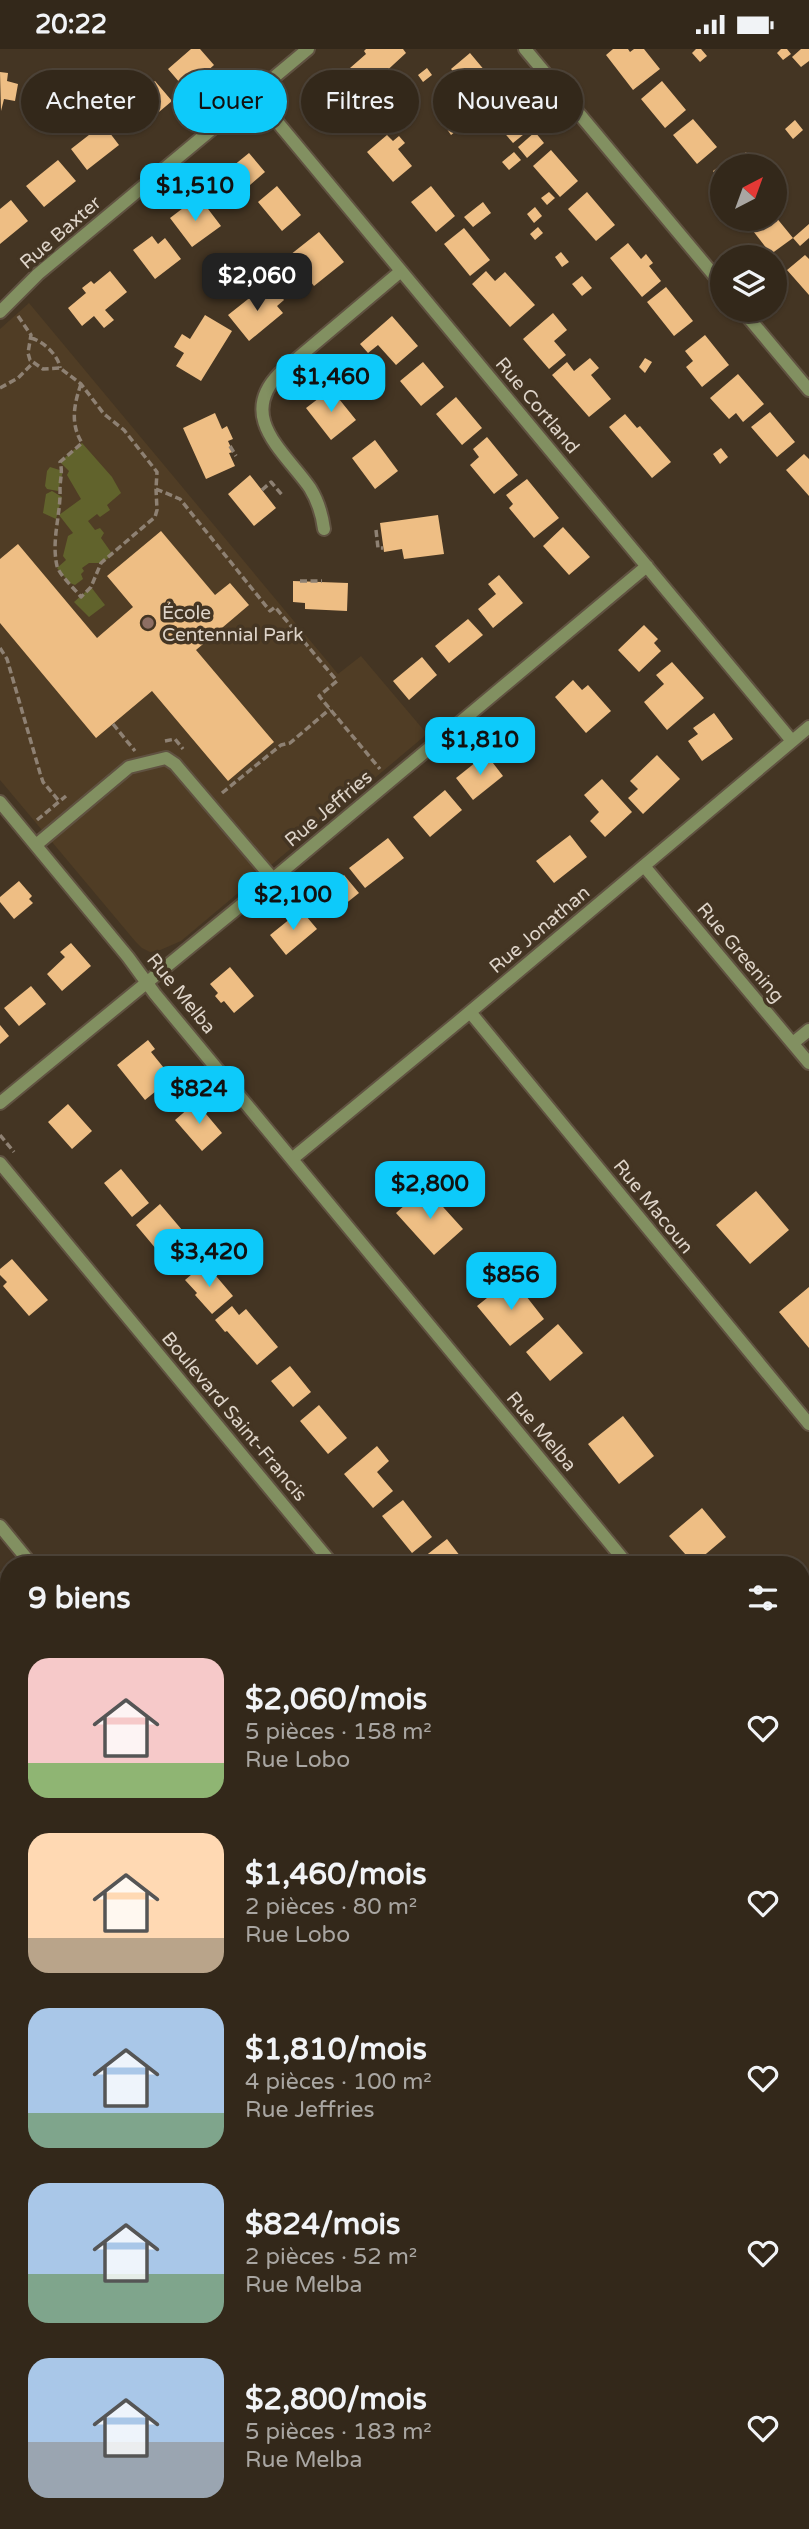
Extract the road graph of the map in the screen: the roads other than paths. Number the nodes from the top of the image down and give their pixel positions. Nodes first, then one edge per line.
1 (308, 49) edge
2 (525, 49) edge
3 (283, 70) edge
4 (207, 133) edge
5 (286, 133) edge
6 (710, 270) edge
7 (401, 271) junction
8 (0, 311) edge
9 (752, 322) edge
10 (809, 390) edge
11 (324, 529) dead end
12 (647, 566) junction
13 (809, 727) edge
14 (792, 741) junction
15 (0, 802) edge
16 (36, 845) junction
17 (644, 866) junction
18 (273, 880) junction
19 (147, 983) junction
20 (470, 1012) junction
21 (809, 1030) edge
22 (793, 1043) junction
23 (809, 1063) edge
24 (0, 1103) edge
25 (292, 1159) junction
26 (0, 1163) edge
27 (809, 1424) edge
28 (0, 1526) edge
29 (22, 1556) edge
30 (326, 1556) edge
31 (621, 1556) edge

1 - 3 street, Rue Baxter
2 - 6 street
4 - 8 street, Rue Baxter
5 - 7 street, Rue Cortland
7 - 11 street
7 - 12 street, Rue Cortland
9 - 10 street
12 - 14 street, Rue Cortland
12 - 18 street, Rue Jeffries
13 - 14 street, Rue Jonathan
14 - 17 street, Rue Jonathan
15 - 16 street, Rue Melba
16 - 18 street
16 - 19 street, Rue Melba
17 - 20 street, Rue Jonathan
17 - 22 street, Rue Greening
18 - 19 street, Rue Jeffries
19 - 24 street, Rue Jeffries
19 - 25 street, Rue Melba
20 - 25 street, Rue Jonathan
20 - 27 street, Rue Macoun
21 - 22 street
22 - 23 street, Rue Greening
25 - 31 street, Rue Melba
26 - 30 street, Boulevard Saint-Francis
28 - 29 street

